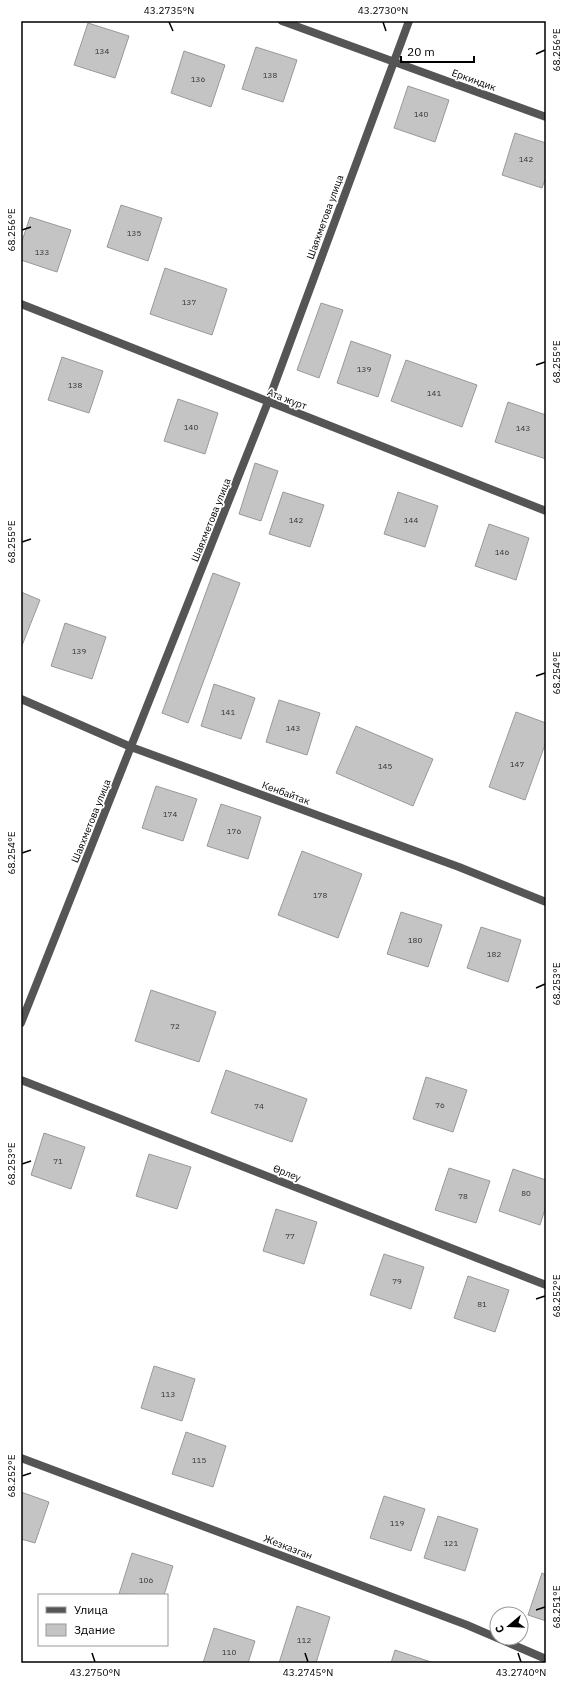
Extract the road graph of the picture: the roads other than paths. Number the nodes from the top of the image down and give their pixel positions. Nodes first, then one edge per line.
1 (282, 21) edge
2 (409, 21) edge
3 (393, 62) junction
4 (546, 117) edge
5 (21, 304) edge
6 (268, 402) junction
7 (546, 511) edge
8 (21, 699) edge
9 (131, 747) junction
10 (546, 902) edge
11 (21, 1022) edge
12 (21, 1080) edge
13 (546, 1285) edge
14 (21, 1458) edge
15 (546, 1659) edge

1 - 3 street, Еркиндик
2 - 3 street, Шаяхметова улица
3 - 4 street, Еркиндик
3 - 6 street, Шаяхметова улица
5 - 6 street, Ата журт
6 - 7 street, Ата журт
6 - 9 street, Шаяхметова улица
8 - 9 street, Кенбайтак
9 - 10 street, Кенбайтак
9 - 11 street, Шаяхметова улица
12 - 13 street, Өрлеу
14 - 15 street, Жезказган

